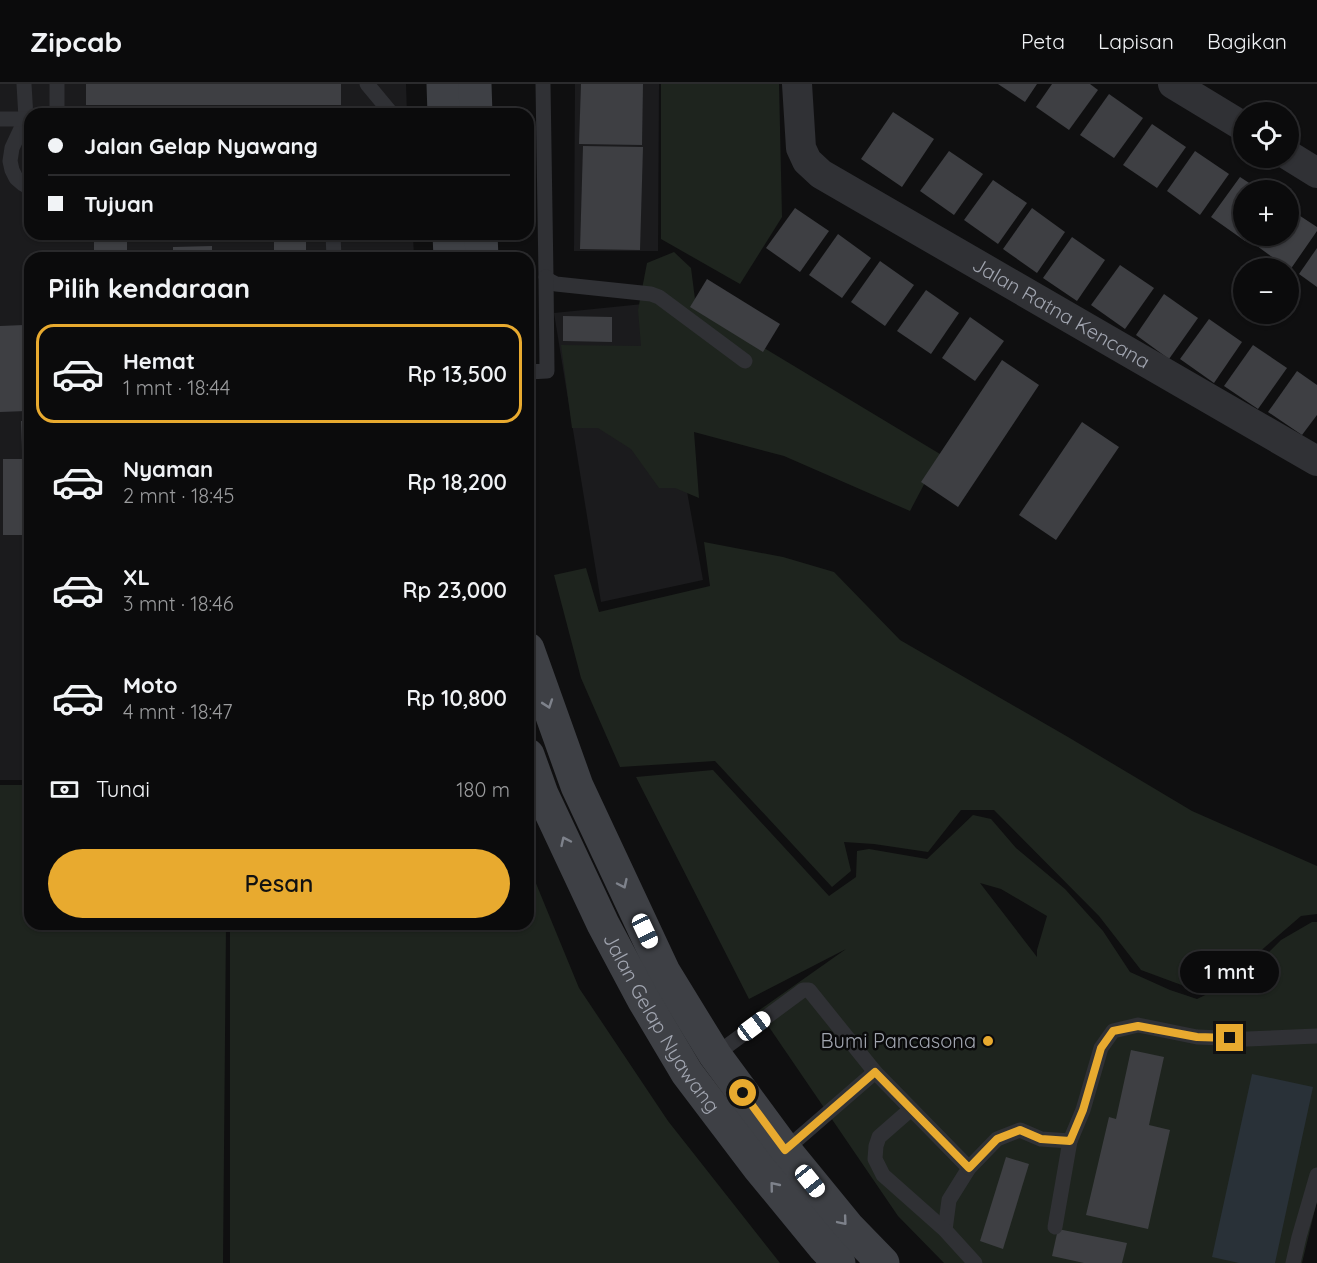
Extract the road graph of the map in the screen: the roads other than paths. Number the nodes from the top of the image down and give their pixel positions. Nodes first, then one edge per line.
1 (24, 84) edge
2 (57, 84) edge
3 (367, 84) edge
4 (443, 84) edge
5 (475, 84) edge
6 (543, 84) edge
7 (797, 84) edge
8 (1173, 84) edge
9 (27, 108) edge
10 (57, 108) edge
11 (387, 108) edge
12 (444, 108) edge
13 (476, 108) edge
14 (24, 118) edge
15 (0, 119) edge
16 (1233, 120) edge
17 (24, 126) edge
18 (1299, 162) edge
19 (1317, 173) edge
20 (24, 185) edge
21 (546, 277) junction
22 (745, 361) dead end
23 (534, 372) edge
24 (1317, 461) edge
25 (534, 666) edge
26 (534, 771) edge
27 (1317, 1036) edge
28 (715, 1055) junction
29 (875, 1072) junction
30 (911, 1109) junction
31 (1070, 1141) junction
32 (785, 1150) junction
33 (969, 1168) junction
34 (1317, 1175) edge
35 (1055, 1227) dead end
36 (945, 1230) junction
37 (839, 1263) edge
38 (883, 1263) edge
39 (975, 1263) edge
40 (1293, 1263) edge

1 - 9 lane
2 - 10 lane
3 - 11 lane
4 - 12 street
5 - 13 street
6 - 21 lane
7 - 24 street, Jalan Ratna Kencana
8 - 16 street
14 - 15 lane
17 - 20 lane
18 - 19 street
21 - 22 lane
21 - 23 lane
25 -> 28 street, Jalan Gelap Nyawang
37 -> 26 street, Jalan Gelap Nyawang
27 - 31 lane
28 - 29 lane
28 - 32 street, Jalan Gelap Nyawang
29 - 30 lane
29 - 32 lane
30 - 33 lane
30 - 36 lane
31 - 33 lane
31 - 35 lane
32 -> 38 street, Jalan Gelap Nyawang
33 - 36 lane
34 - 40 lane
36 - 39 lane

